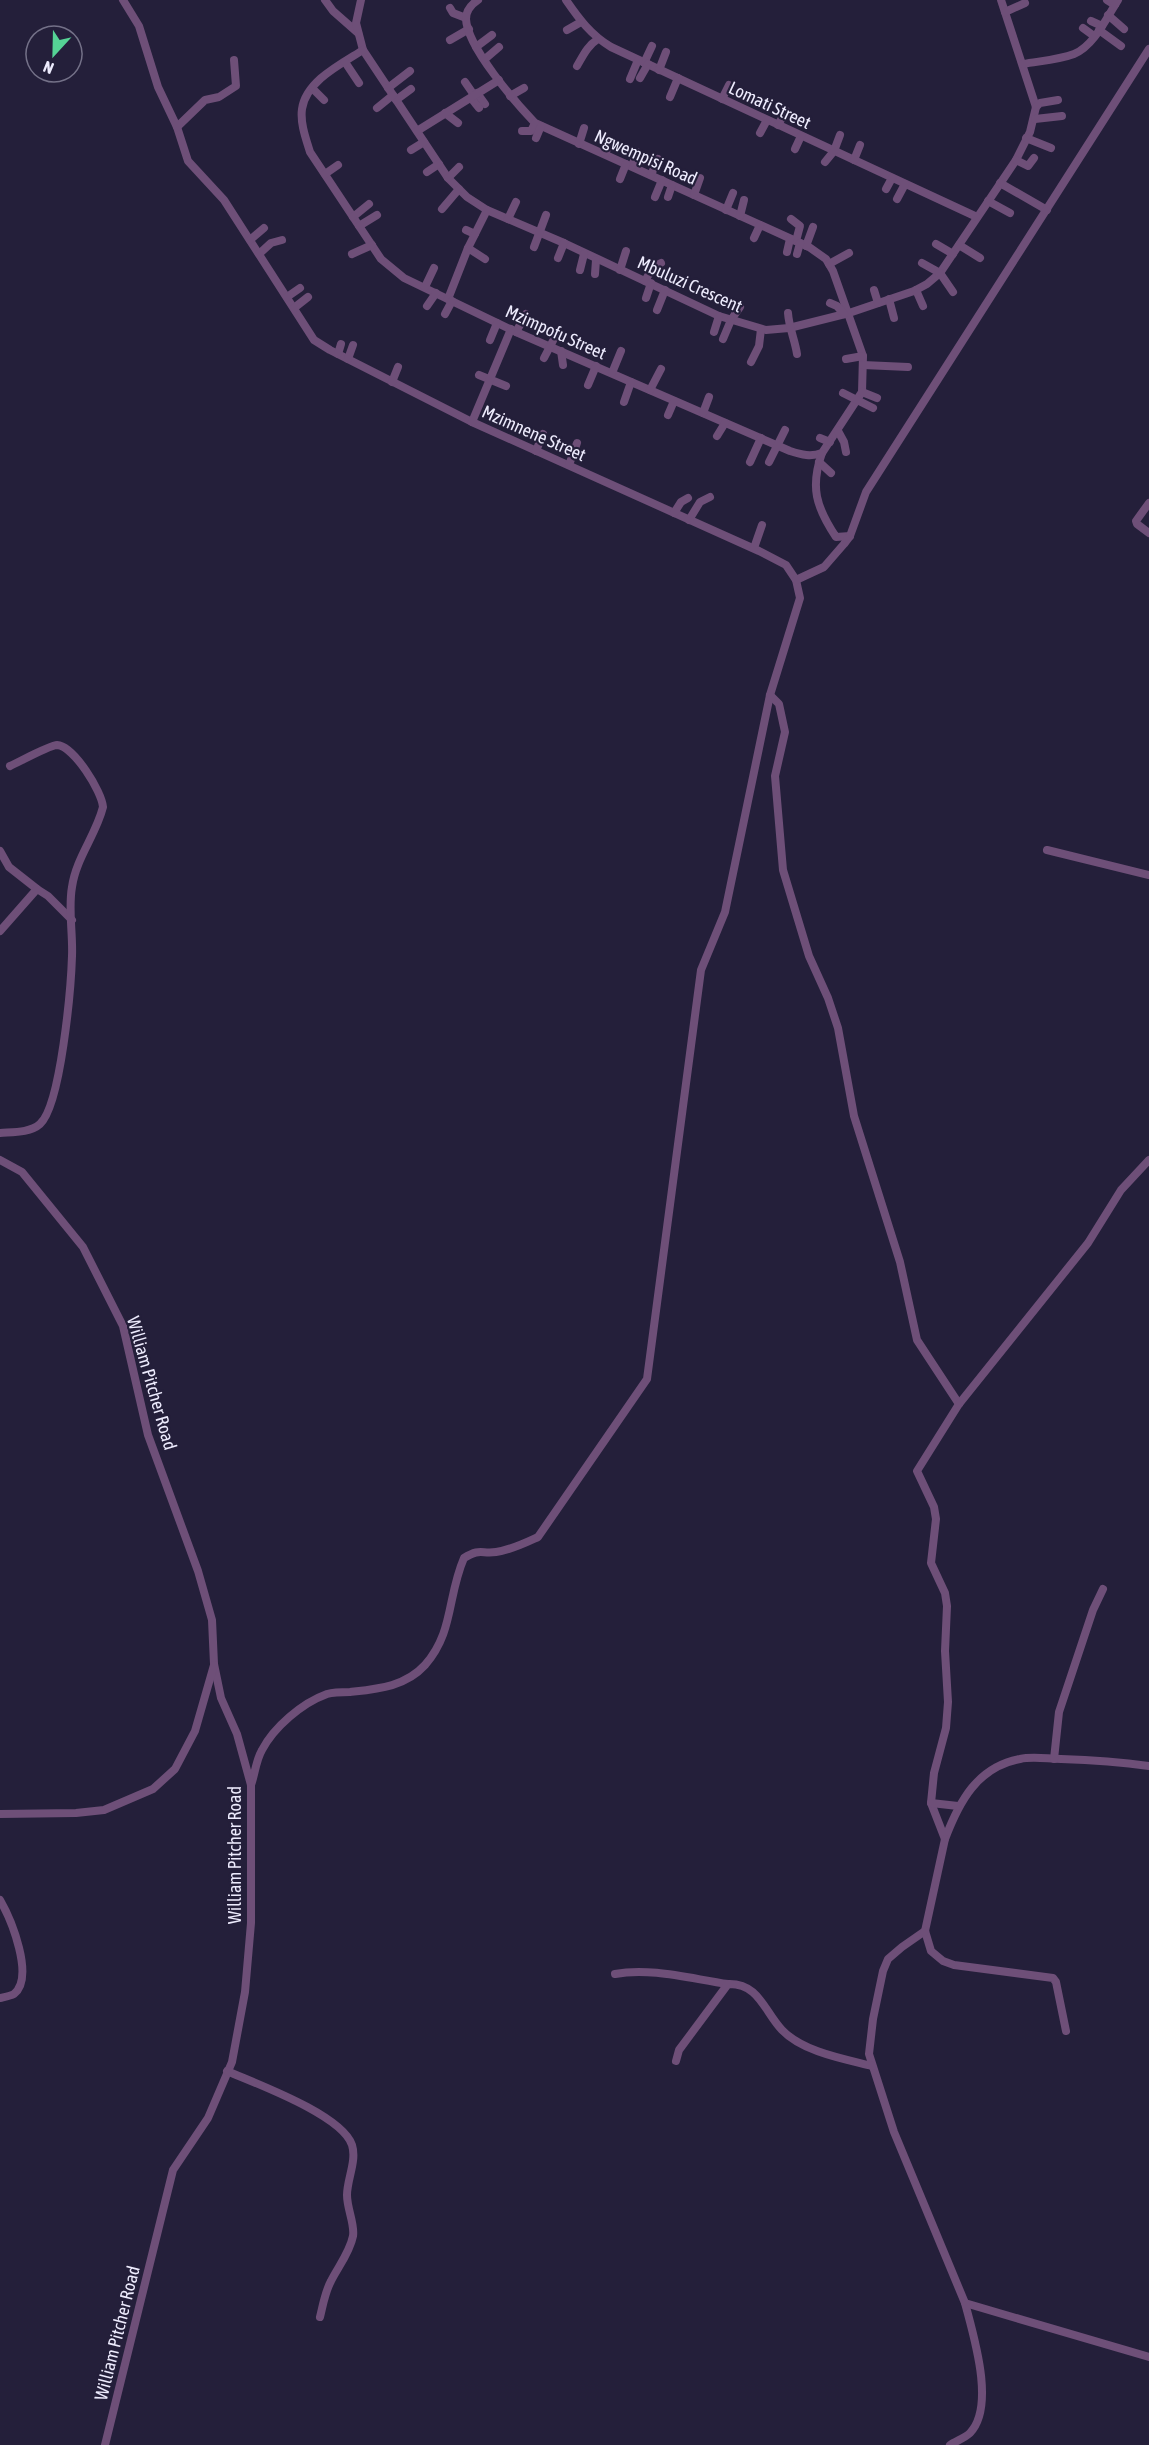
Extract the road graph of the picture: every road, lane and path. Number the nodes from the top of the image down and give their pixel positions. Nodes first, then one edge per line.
1 (123, 0) edge
2 (325, 0) edge
3 (361, 0) edge
4 (476, 0) edge
5 (567, 0) edge
6 (1107, 0) edge
7 (1003, 1) edge
8 (1117, 2) edge
9 (1025, 3) dead end
10 (450, 8) dead end
11 (1005, 12) junction
12 (1108, 15) junction
13 (466, 18) junction
14 (1091, 21) dead end
15 (581, 22) junction
16 (1083, 28) dead end
17 (469, 29) junction
18 (1124, 29) dead end
19 (567, 30) dead end
20 (1098, 31) junction
21 (358, 33) junction
22 (492, 35) dead end
23 (598, 39) junction
24 (450, 40) dead end
25 (652, 46) dead end
26 (1121, 46) dead end
27 (476, 47) junction
28 (499, 47) dead end
29 (363, 50) junction
30 (1149, 50) edge
31 (666, 52) dead end
32 (485, 59) junction
33 (234, 60) dead end
34 (345, 62) junction
35 (643, 62) junction
36 (1023, 64) junction
37 (577, 66) dead end
38 (659, 70) junction
39 (410, 71) dead end
40 (640, 78) dead end
41 (678, 78) junction
42 (630, 79) dead end
43 (499, 80) junction
44 (465, 82) dead end
45 (359, 83) dead end
46 (729, 85) dead end
47 (313, 88) junction
48 (524, 88) dead end
49 (411, 89) dead end
50 (392, 94) junction
51 (474, 96) junction
52 (510, 96) junction
53 (670, 97) dead end
54 (722, 99) junction
55 (1058, 99) dead end
56 (324, 100) dead end
57 (482, 106) dead end
58 (377, 108) dead end
59 (1036, 108) junction
60 (786, 111) dead end
61 (445, 113) junction
62 (1062, 116) dead end
63 (1035, 119) junction
64 (767, 120) junction
65 (458, 123) dead end
66 (538, 125) junction
67 (778, 125) junction
68 (177, 127) junction
69 (584, 129) dead end
70 (417, 131) junction
71 (522, 131) dead end
72 (760, 133) dead end
73 (840, 135) dead end
74 (801, 136) junction
75 (536, 138) dead end
76 (1026, 138) junction
77 (610, 141) dead end
78 (424, 142) junction
79 (579, 144) junction
80 (860, 145) dead end
81 (1051, 148) dead end
82 (795, 149) dead end
83 (411, 150) dead end
84 (834, 151) junction
85 (637, 152) dead end
86 (605, 154) junction
87 (1034, 158) dead end
88 (658, 159) dead end
89 (854, 160) junction
90 (1016, 160) junction
91 (825, 162) dead end
92 (439, 164) junction
93 (338, 165) dead end
94 (629, 165) junction
95 (459, 167) dead end
96 (427, 172) dead end
97 (325, 174) junction
98 (651, 175) junction
99 (448, 178) junction
100 (700, 178) dead end
101 (892, 178) junction
102 (620, 179) dead end
103 (662, 180) junction
104 (1000, 183) junction
105 (905, 184) junction
106 (672, 185) junction
107 (459, 189) junction
108 (886, 189) dead end
109 (733, 193) dead end
110 (694, 195) junction
111 (655, 197) dead end
112 (668, 197) dead end
113 (897, 199) dead end
114 (744, 200) dead end
115 (988, 201) junction
116 (516, 202) dead end
117 (369, 204) dead end
118 (442, 209) dead end
119 (487, 210) junction
120 (726, 210) junction
121 (1047, 210) junction
122 (1010, 213) dead end
123 (377, 215) dead end
124 (546, 215) dead end
125 (353, 216) junction
126 (740, 216) junction
127 (977, 217) junction
128 (508, 219) junction
129 (791, 219) dead end
130 (760, 225) junction
131 (359, 226) junction
132 (813, 227) dead end
133 (264, 228) dead end
134 (466, 230) dead end
135 (539, 233) junction
136 (475, 234) junction
137 (754, 238) dead end
138 (250, 240) junction
139 (282, 240) dead end
140 (798, 242) junction
141 (564, 243) junction
142 (936, 244) dead end
143 (372, 245) junction
144 (958, 245) junction
145 (534, 247) dead end
146 (468, 248) junction
147 (626, 251) dead end
148 (787, 252) dead end
149 (849, 253) dead end
150 (259, 254) junction
151 (352, 254) dead end
152 (584, 254) junction
153 (797, 254) dead end
154 (953, 254) junction
155 (558, 258) dead end
156 (980, 258) dead end
157 (486, 259) dead end
158 (597, 260) junction
159 (661, 263) dead end
160 (922, 263) dead end
161 (829, 264) junction
162 (434, 268) dead end
163 (580, 270) dead end
164 (620, 270) junction
165 (940, 273) junction
166 (595, 274) dead end
167 (648, 282) junction
168 (425, 287) junction
169 (300, 288) dead end
170 (665, 290) junction
171 (874, 290) dead end
172 (916, 290) junction
173 (953, 292) dead end
174 (436, 293) junction
175 (287, 297) junction
176 (308, 297) dead end
177 (646, 298) dead end
178 (889, 299) junction
179 (450, 300) junction
180 (830, 303) dead end
181 (878, 303) junction
182 (427, 306) dead end
183 (923, 306) dead end
184 (740, 307) dead end
185 (294, 308) junction
186 (657, 310) dead end
187 (788, 313) dead end
188 (445, 314) dead end
189 (526, 314) dead end
190 (846, 314) junction
191 (719, 316) junction
192 (894, 318) dead end
193 (731, 320) junction
194 (497, 323) junction
195 (789, 328) junction
196 (761, 329) junction
197 (513, 330) junction
198 (714, 332) dead end
199 (556, 335) dead end
200 (723, 339) dead end
201 (490, 340) dead end
202 (341, 344) dead end
203 (353, 345) dead end
204 (551, 347) junction
205 (561, 351) junction
206 (621, 351) dead end
207 (338, 354) junction
208 (797, 354) dead end
209 (863, 356) junction
210 (544, 358) dead end
211 (846, 359) dead end
212 (348, 360) junction
213 (751, 362) dead end
214 (563, 365) dead end
215 (863, 365) junction
216 (596, 366) junction
217 (398, 367) dead end
218 (908, 367) dead end
219 (661, 369) dead end
220 (612, 373) junction
221 (479, 375) dead end
222 (489, 381) junction
223 (392, 382) junction
224 (631, 382) junction
225 (588, 385) dead end
226 (506, 386) dead end
227 (650, 390) junction
228 (862, 392) junction
229 (843, 393) dead end
230 (709, 397) dead end
231 (877, 398) dead end
232 (674, 400) junction
233 (856, 401) junction
234 (624, 402) dead end
235 (873, 408) dead end
236 (703, 413) junction
237 (668, 415) dead end
238 (472, 422) junction
239 (725, 423) junction
240 (785, 430) dead end
241 (838, 431) junction
242 (543, 434) dead end
243 (717, 436) dead end
244 (761, 438) junction
245 (820, 438) dead end
246 (830, 442) junction
247 (577, 443) dead end
248 (777, 446) junction
249 (536, 451) junction
250 (846, 452) dead end
251 (822, 453) junction
252 (750, 462) dead end
253 (769, 462) dead end
254 (819, 462) junction
255 (568, 465) junction
256 (831, 473) dead end
257 (710, 497) dead end
258 (688, 498) dead end
259 (1149, 503) edge
260 (674, 513) junction
261 (689, 519) junction
262 (762, 525) dead end
263 (1149, 533) edge
264 (850, 536) junction
265 (754, 548) junction
266 (796, 580) junction
267 (770, 696) junction
268 (10, 766) dead end
269 (1047, 850) dead end
270 (0, 851) edge
271 (1149, 875) edge
272 (37, 890) junction
273 (72, 920) junction
274 (0, 931) edge
275 (0, 1132) edge
276 (0, 1160) edge
277 (1149, 1160) edge
278 (959, 1404) junction
279 (1104, 1590) dead end
280 (214, 1664) junction
281 (1054, 1759) junction
282 (1149, 1766) edge
283 (251, 1785) junction
284 (931, 1803) junction
285 (958, 1806) junction
286 (0, 1814) edge
287 (945, 1839) junction
288 (0, 1900) edge
289 (925, 1931) junction
290 (615, 1974) dead end
291 (728, 1984) junction
292 (0, 1998) edge
293 (1066, 2031) dead end
294 (676, 2061) dead end
295 (872, 2066) junction
296 (227, 2071) junction
297 (965, 2303) junction
298 (320, 2317) dead end
299 (1149, 2357) edge
300 (105, 2445) edge
301 (950, 2445) edge

1 - 68 street, Mzimnene Street
2 - 21 street
3 - 21 street, Mbuluzi Crescent
4 - 13 street
5 - 15 street, Lomati Street
6 - 8 street
7 - 11 street, Mbuluzi Crescent
8 - 12 street
9 - 11 street
10 - 13 street
11 - 36 street, Mbuluzi Crescent
12 - 18 street
12 - 20 street
13 - 17 street, Ngwempisi Road
14 - 20 street
15 - 19 street
15 - 23 street, Lomati Street
16 - 20 street
17 - 24 street
17 - 27 street, Ngwempisi Road
20 - 26 street
20 - 36 street
21 - 29 street, Mbuluzi Crescent
22 - 27 street
23 - 35 street, Lomati Street
23 - 37 street
25 - 35 street
27 - 32 street, Ngwempisi Road
28 - 32 street
29 - 34 street, Mzimpofu Street
29 - 50 street, Mbuluzi Crescent
30 - 121 street
31 - 38 street
32 - 43 street, Ngwempisi Road
33 - 68 street
34 - 45 street
34 - 47 street, Mzimpofu Street
35 - 38 street, Lomati Street
35 - 40 street
35 - 42 street
36 - 59 street, Mbuluzi Crescent
38 - 41 street, Lomati Street
39 - 50 street
41 - 53 street
41 - 54 street, Lomati Street
43 - 51 street
43 - 52 street, Ngwempisi Road
44 - 51 street
46 - 54 street
47 - 56 street
47 - 97 street, Mzimpofu Street
48 - 52 street
49 - 50 street
50 - 58 street
50 - 70 street, Mbuluzi Crescent
51 - 57 street
51 - 61 street
52 - 66 street, Ngwempisi Road
54 - 64 street, Lomati Street
55 - 59 street
59 - 63 street, Mbuluzi Crescent
60 - 67 street
61 - 65 street
61 - 70 street
62 - 63 street
63 - 76 street, Mbuluzi Crescent
64 - 67 street, Lomati Street
64 - 72 street
66 - 71 street
66 - 75 street
66 - 79 street, Ngwempisi Road
67 - 74 street, Lomati Street
68 - 138 street, Mzimnene Street
69 - 79 street
70 - 78 street, Mbuluzi Crescent
73 - 84 street
74 - 82 street
74 - 84 street, Lomati Street
76 - 81 street
76 - 90 street, Mbuluzi Crescent
77 - 86 street
78 - 83 street
78 - 92 street, Mbuluzi Crescent
79 - 86 street, Ngwempisi Road
80 - 89 street
84 - 89 street, Lomati Street
84 - 91 street
85 - 94 street
86 - 94 street, Ngwempisi Road
87 - 90 street
88 - 98 street
89 - 101 street, Lomati Street
90 - 104 street, Mbuluzi Crescent
92 - 96 street
92 - 99 street, Mbuluzi Crescent
93 - 97 street
94 - 98 street, Ngwempisi Road
94 - 102 street
95 - 99 street
97 - 125 street, Mzimpofu Street
98 - 103 street, Ngwempisi Road
99 - 107 street, Mbuluzi Crescent
100 - 110 street
101 - 105 street, Lomati Street
101 - 108 street
103 - 106 street, Ngwempisi Road
103 - 111 street
104 - 115 street, Mbuluzi Crescent
104 - 121 street
105 - 113 street
105 - 127 street, Lomati Street
106 - 110 street, Ngwempisi Road
106 - 112 street
107 - 118 street
107 - 119 street, Mbuluzi Crescent
109 - 120 street
110 - 120 street, Ngwempisi Road
114 - 126 street
115 - 122 street
115 - 127 street, Mbuluzi Crescent
116 - 128 street
117 - 125 street
119 - 128 street, Mbuluzi Crescent
119 - 136 street
120 - 126 street, Ngwempisi Road
121 - 264 street
123 - 131 street
124 - 135 street
125 - 131 street, Mzimpofu Street
126 - 130 street, Ngwempisi Road
127 - 144 street, Mbuluzi Crescent
128 - 135 street, Mbuluzi Crescent
129 - 140 street
130 - 137 street
130 - 140 street, Ngwempisi Road
131 - 143 street, Mzimpofu Street
132 - 140 street
133 - 138 street
134 - 136 street
135 - 141 street, Mbuluzi Crescent
135 - 145 street
136 - 146 street
138 - 150 street, Mzimnene Street
139 - 150 street
140 - 148 street
140 - 153 street
140 - 161 street, Ngwempisi Road
141 - 152 street, Mbuluzi Crescent
141 - 155 street
142 - 154 street
143 - 151 street
143 - 168 street, Mzimpofu Street
144 - 154 street, Mbuluzi Crescent
144 - 156 street
146 - 157 street
146 - 179 street
147 - 164 street
149 - 161 street
150 - 175 street, Mzimnene Street
152 - 158 street, Mbuluzi Crescent
152 - 163 street
154 - 165 street, Mbuluzi Crescent
158 - 164 street, Mbuluzi Crescent
158 - 166 street
159 - 167 street
160 - 165 street
161 - 190 street, Ngwempisi Road
162 - 168 street
164 - 167 street, Mbuluzi Crescent
165 - 172 street, Mbuluzi Crescent
165 - 173 street
167 - 170 street, Mbuluzi Crescent
167 - 177 street
168 - 174 street, Mzimpofu Street
169 - 175 street
170 - 186 street
170 - 191 street, Mbuluzi Crescent
171 - 181 street
172 - 178 street, Mbuluzi Crescent
172 - 183 street
174 - 179 street, Mzimpofu Street
174 - 182 street
175 - 185 street, Mzimnene Street
176 - 185 street
178 - 181 street, Mbuluzi Crescent
178 - 192 street
179 - 188 street
179 - 194 street, Mzimpofu Street
180 - 190 street
181 - 190 street, Mbuluzi Crescent
184 - 193 street
185 - 207 street, Mzimnene Street
187 - 195 street
189 - 197 street
190 - 195 street, Mbuluzi Crescent
190 - 209 street
191 - 193 street, Mbuluzi Crescent
191 - 198 street
193 - 196 street, Mbuluzi Crescent
193 - 200 street
194 - 197 street, Mzimpofu Street
194 - 201 street
195 - 196 street, Mbuluzi Crescent
195 - 208 street
196 - 213 street
197 - 204 street, Mzimpofu Street
197 - 222 street
199 - 204 street
202 - 207 street
203 - 212 street
204 - 205 street, Mzimpofu Street
204 - 210 street
205 - 214 street
205 - 216 street, Mzimpofu Street
206 - 220 street
207 - 212 street, Mzimnene Street
209 - 211 street
209 - 215 street
212 - 223 street, Mzimnene Street
215 - 218 street
215 - 228 street
216 - 220 street, Mzimpofu Street
216 - 225 street
217 - 223 street
219 - 227 street
220 - 224 street, Mzimpofu Street
221 - 222 street
222 - 226 street
222 - 238 street
223 - 238 street, Mzimnene Street
224 - 227 street, Mzimpofu Street
224 - 234 street
227 - 232 street, Mzimpofu Street
228 - 231 street
228 - 233 street
229 - 233 street
230 - 236 street
232 - 236 street, Mzimpofu Street
232 - 237 street
233 - 235 street
233 - 241 street
236 - 239 street, Mzimpofu Street
238 - 249 street, Mzimnene Street
239 - 243 street
239 - 244 street, Mzimpofu Street
240 - 248 street
241 - 246 street
241 - 250 street
242 - 249 street
244 - 248 street, Mzimpofu Street
244 - 252 street
245 - 246 street
246 - 251 street
247 - 255 street
248 - 251 street, Mzimpofu Street
248 - 253 street
249 - 255 street, Mzimnene Street
251 - 254 street
254 - 256 street
254 - 264 street
255 - 260 street, Mzimnene Street
257 - 261 street
258 - 260 street
259 - 263 street
260 - 261 street, Mzimnene Street
261 - 265 street, Mzimnene Street
262 - 265 street
264 - 266 street
265 - 266 street, Mzimnene Street
266 - 267 street
267 - 278 street
267 - 283 street
268 - 273 street
269 - 271 street
270 - 272 street
272 - 273 street
272 - 274 street
273 - 275 street
276 - 280 street, William Pitcher Road
277 - 278 street
278 - 284 street
279 - 281 street
280 - 283 street, William Pitcher Road
280 - 286 street
281 - 282 street
281 - 285 street
283 - 296 street, William Pitcher Road
284 - 285 street
284 - 287 street
285 - 287 street
287 - 289 street
288 - 292 street
289 - 293 street
289 - 295 street
290 - 291 street
291 - 294 street
291 - 295 street
295 - 297 street
296 - 298 street
296 - 300 street, William Pitcher Road
297 - 299 street
297 - 301 street

